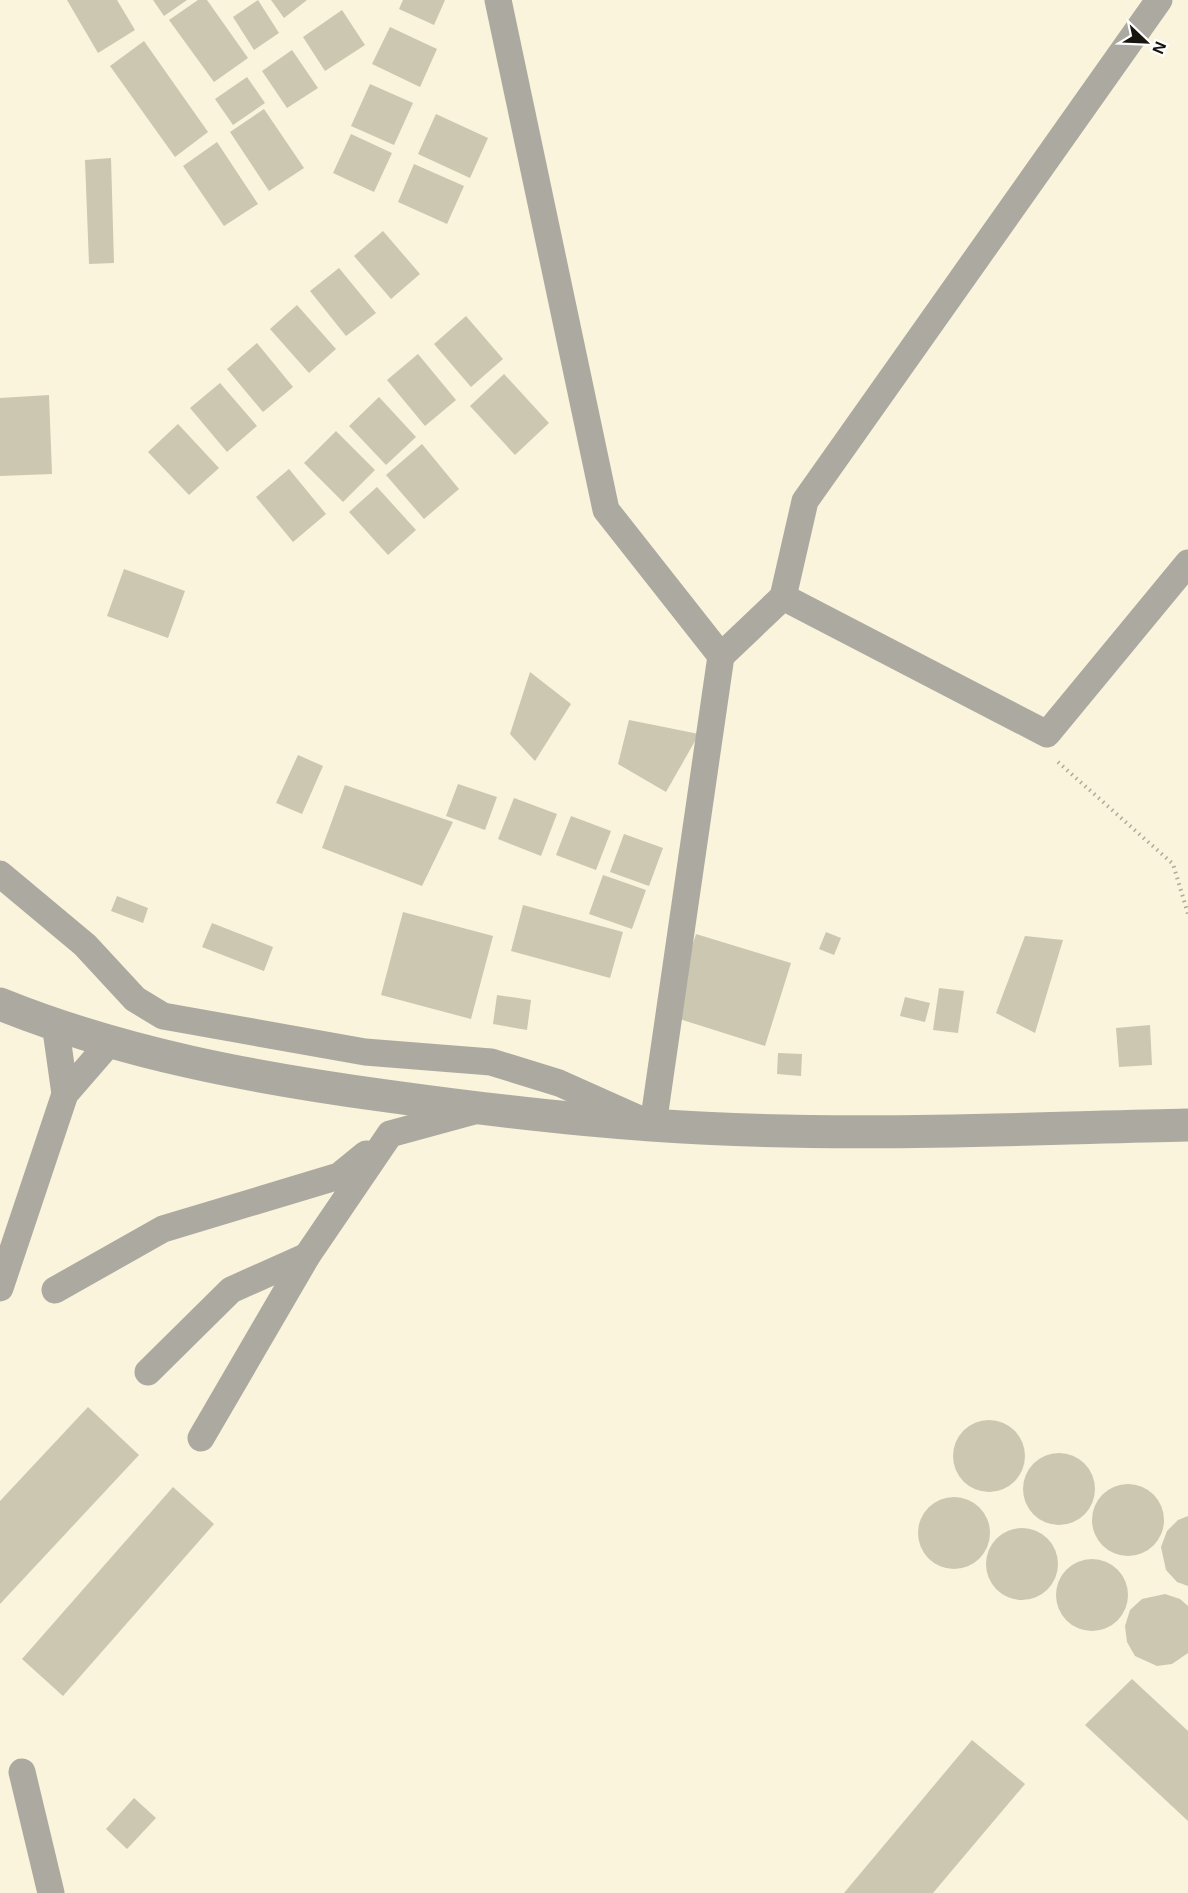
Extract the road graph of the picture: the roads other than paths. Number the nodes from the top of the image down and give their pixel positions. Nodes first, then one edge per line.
1 (498, 0) edge
2 (1159, 0) edge
3 (1188, 563) edge
4 (783, 597) junction
5 (721, 656) junction
6 (0, 874) edge
7 (0, 1004) edge
8 (56, 1023) junction
9 (111, 1041) junction
10 (65, 1094) junction
11 (482, 1109) junction
12 (653, 1125) junction
13 (1188, 1125) edge
14 (390, 1134) junction
15 (307, 1256) junction
16 (0, 1288) edge
17 (55, 1290) dead end
18 (148, 1372) dead end
19 (201, 1438) dead end
20 (22, 1772) dead end
21 (51, 1893) edge

1 - 5 street
2 - 4 street
3 - 4 street
4 - 5 street
5 - 12 street
6 - 12 street
7 - 8 street
8 - 9 street
8 - 10 street
9 - 10 street
9 - 11 street
10 - 16 street
11 - 12 street
11 - 14 street
12 - 13 street
14 - 15 street
14 - 17 street
15 - 18 street
15 - 19 street
20 - 21 street

